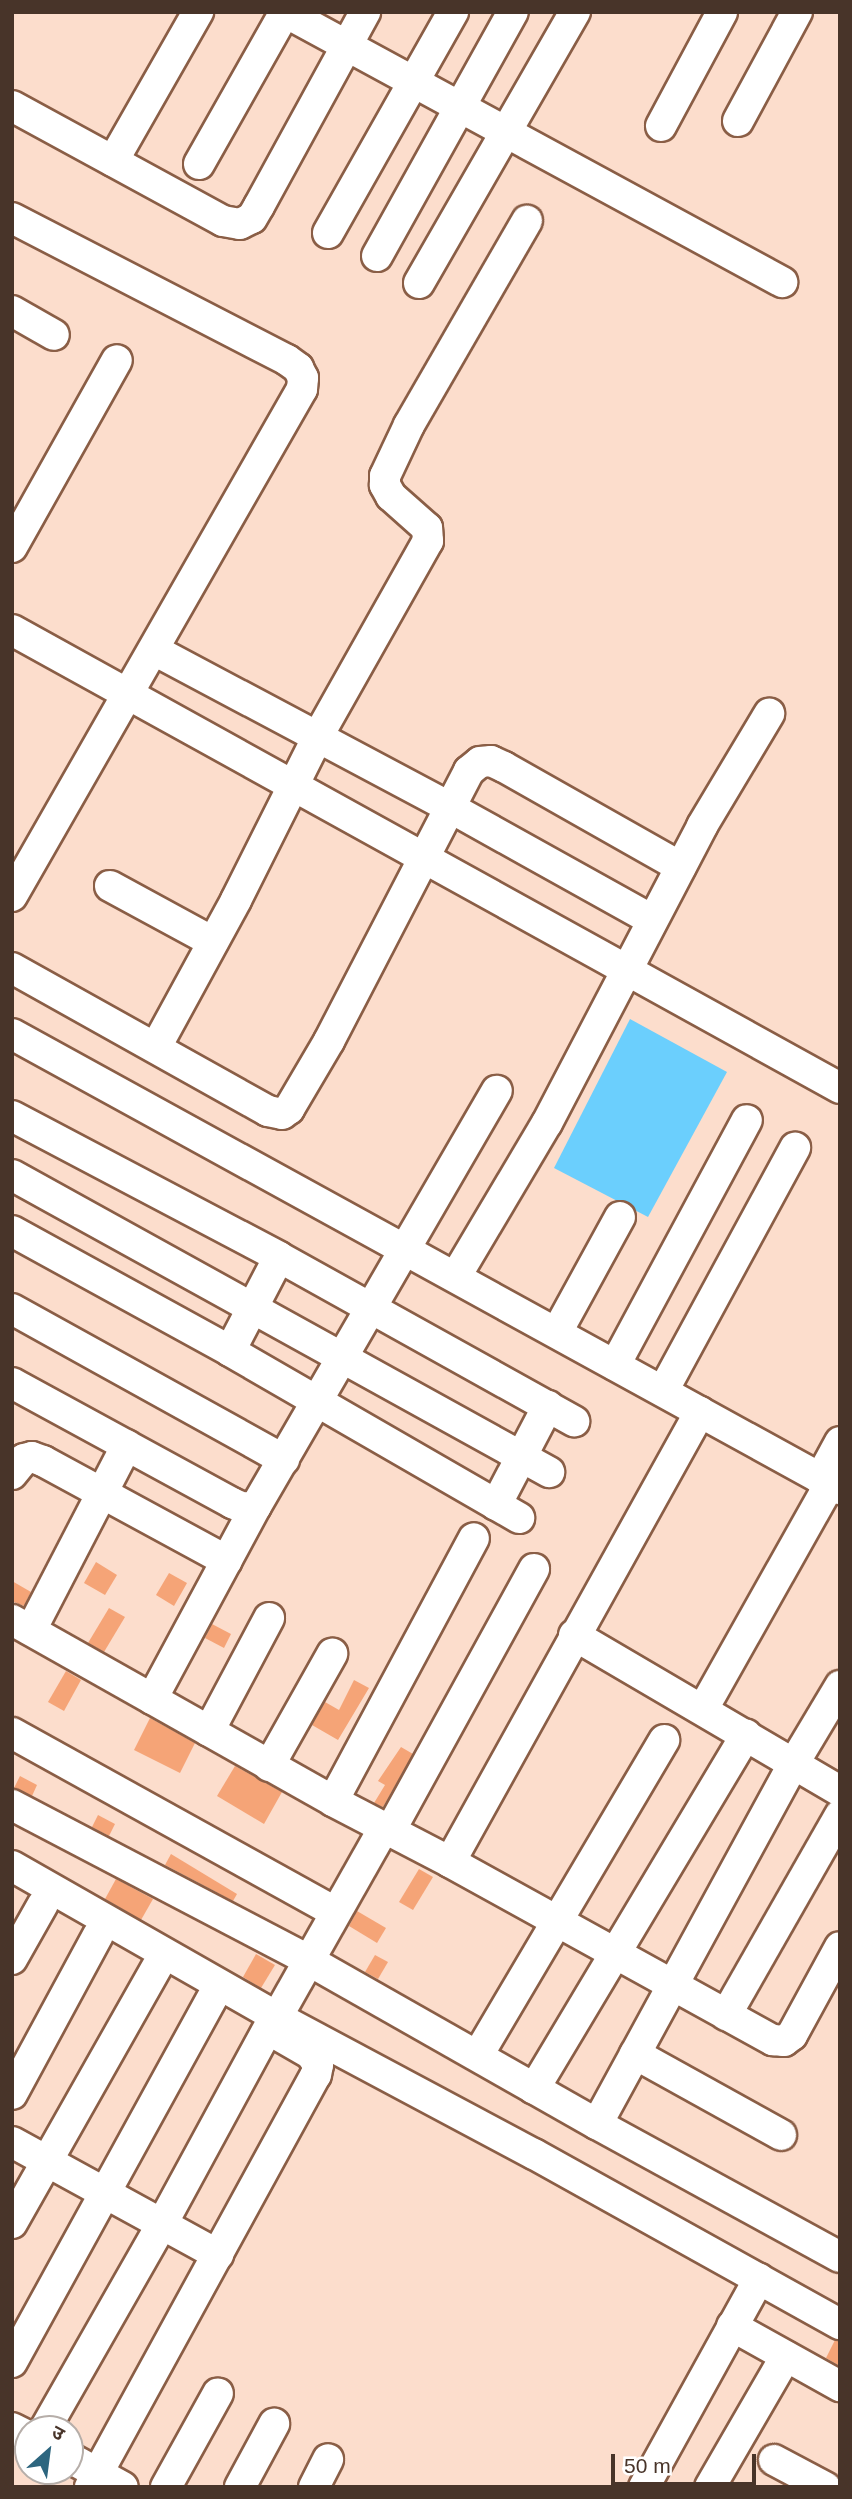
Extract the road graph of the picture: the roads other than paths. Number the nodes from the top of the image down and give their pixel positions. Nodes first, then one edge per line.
1 (198, 12) edge
2 (285, 12) edge
3 (365, 12) edge
4 (453, 12) edge
5 (513, 12) edge
6 (575, 12) edge
7 (722, 12) edge
8 (797, 12) edge
9 (347, 46) junction
10 (414, 83) junction
11 (12, 106) edge
12 (460, 108) junction
13 (738, 121) dead end
14 (661, 126) dead end
15 (505, 132) junction
16 (113, 161) junction
17 (199, 164) dead end
18 (12, 218) edge
19 (527, 221) dead end
20 (328, 233) dead end
21 (377, 256) dead end
22 (782, 282) dead end
23 (419, 283) dead end
24 (12, 311) edge
25 (54, 335) dead end
26 (117, 360) dead end
27 (12, 547) edge
28 (12, 630) edge
29 (154, 650) junction
30 (129, 696) junction
31 (769, 713) dead end
32 (318, 736) junction
33 (293, 787) junction
34 (451, 808) junction
35 (424, 860) junction
36 (681, 867) junction
37 (110, 886) dead end
38 (12, 896) edge
39 (652, 920) junction
40 (213, 942) junction
41 (12, 968) edge
42 (624, 971) junction
43 (12, 1034) edge
44 (156, 1047) junction
45 (840, 1087) edge
46 (497, 1091) dead end
47 (12, 1116) edge
48 (747, 1120) dead end
49 (795, 1148) dead end
50 (12, 1175) edge
51 (620, 1217) dead end
52 (12, 1231) edge
53 (408, 1248) junction
54 (279, 1257) junction
55 (456, 1276) junction
56 (254, 1306) junction
57 (12, 1309) edge
58 (371, 1310) junction
59 (557, 1332) junction
60 (230, 1351) junction
61 (344, 1357) junction
62 (615, 1365) junction
63 (12, 1383) edge
64 (663, 1391) junction
65 (317, 1403) junction
66 (548, 1406) junction
67 (700, 1412) junction
68 (574, 1421) dead end
69 (840, 1441) edge
70 (127, 1445) junction
71 (521, 1456) junction
72 (284, 1460) junction
73 (549, 1472) dead end
74 (12, 1474) edge
75 (830, 1484) edge
76 (101, 1494) junction
77 (256, 1506) junction
78 (474, 1538) dead end
79 (227, 1561) junction
80 (534, 1569) dead end
81 (269, 1618) dead end
82 (22, 1625) edge
83 (574, 1636) junction
84 (332, 1654) dead end
85 (840, 1686) edge
86 (152, 1699) junction
87 (702, 1709) junction
88 (209, 1731) junction
89 (12, 1733) edge
90 (746, 1735) junction
91 (664, 1740) dead end
92 (794, 1763) junction
93 (269, 1766) junction
94 (840, 1791) edge
95 (332, 1801) junction
96 (12, 1805) edge
97 (840, 1815) edge
98 (387, 1830) junction
99 (450, 1862) junction
100 (12, 1866) edge
101 (12, 1887) edge
102 (43, 1904) junction
103 (335, 1912) junction
104 (556, 1923) junction
105 (98, 1935) junction
106 (840, 1947) edge
107 (615, 1955) junction
108 (12, 1959) edge
109 (308, 1960) junction
110 (157, 1967) junction
111 (672, 1986) junction
112 (212, 1998) junction
113 (726, 2015) junction
114 (272, 2023) junction
115 (635, 2054) junction
116 (478, 2055) junction
117 (534, 2089) junction
118 (12, 2094) edge
119 (597, 2124) junction
120 (781, 2135) dead end
121 (12, 2142) edge
122 (47, 2162) junction
123 (105, 2193) junction
124 (12, 2223) edge
125 (162, 2224) junction
126 (218, 2255) junction
127 (840, 2257) edge
128 (759, 2279) junction
129 (840, 2325) edge
130 (733, 2326) junction
131 (786, 2356) junction
132 (12, 2362) edge
133 (840, 2386) edge
134 (218, 2393) dead end
135 (53, 2415) edge
136 (274, 2424) dead end
137 (328, 2459) dead end
138 (774, 2460) dead end
139 (84, 2468) edge
140 (103, 2482) edge
141 (166, 2487) edge
142 (240, 2487) edge
143 (314, 2487) edge
144 (644, 2487) edge
145 (710, 2487) edge
146 (825, 2487) edge

1 - 16 street
2 - 9 street
2 - 17 street
3 - 9 street
4 - 10 street
5 - 12 street
6 - 15 street
7 - 14 street
8 - 13 street
9 - 10 street
9 - 16 street
10 - 12 street
10 - 20 street
11 - 16 street
12 - 15 street
12 - 21 street
15 - 22 street
15 - 23 street
18 - 29 street
19 - 32 street
24 - 25 street
26 - 27 street
28 - 30 street
29 - 30 street
29 - 32 street
30 - 33 street
30 - 38 street
31 - 36 street
32 - 33 street
32 - 34 street
33 - 35 street
33 - 40 street
34 - 35 street
34 - 36 street
34 - 39 street
35 - 42 street
35 - 44 street
36 - 39 street
37 - 40 street
39 - 42 street
40 - 44 street
41 - 44 street
42 - 45 street
42 - 55 street
43 - 53 street
46 - 53 street
47 - 54 street
48 - 62 street
49 - 64 street
50 - 56 street
51 - 59 street
52 - 60 street
53 - 55 street
53 - 58 street
54 - 56 street
54 - 58 street
55 - 59 street
56 - 60 street
56 - 61 street
57 - 72 street
58 - 61 street
58 - 66 street
59 - 62 street
60 - 65 street
61 - 65 street
61 - 71 street
62 - 64 street
63 - 70 street
64 - 67 street
65 - 71 street
65 - 72 street
66 - 68 street
66 - 71 street
67 - 75 street
67 - 83 street
69 - 75 street
70 - 76 street
70 - 77 street
71 - 73 street
72 - 77 street
74 - 76 street
75 - 87 street
76 - 79 street
76 - 82 street
77 - 79 street
78 - 95 street
79 - 86 street
80 - 98 street
81 - 88 street
82 - 86 street
83 - 87 street
83 - 99 street
84 - 93 street
85 - 92 street
86 - 88 street
87 - 90 street
88 - 93 street
89 - 103 street
90 - 92 street
90 - 107 street
91 - 104 street
92 - 94 street
92 - 111 street
93 - 95 street
95 - 98 street
96 - 109 street
97 - 113 street
98 - 99 street
98 - 103 street
99 - 104 street
100 - 114 street
101 - 102 street
102 - 105 street
102 - 108 street
103 - 109 street
104 - 107 street
104 - 116 street
105 - 110 street
105 - 118 street
106 - 113 street
107 - 111 street
107 - 117 street
109 - 114 street
109 - 116 street
110 - 112 street
110 - 122 street
111 - 113 street
111 - 115 street
112 - 114 street
112 - 123 street
114 - 125 street
114 - 126 street
114 - 128 street
115 - 119 street
115 - 120 street
116 - 117 street
117 - 119 street
119 - 127 street
121 - 122 street
122 - 123 street
122 - 124 street
123 - 125 street
123 - 132 street
125 - 126 street
125 - 135 street
126 - 140 street
128 - 129 street
128 - 130 street
130 - 131 street
130 - 144 street
131 - 133 street
131 - 145 street
134 - 141 street
136 - 142 street
137 - 143 street
138 - 146 street
139 - 140 street

